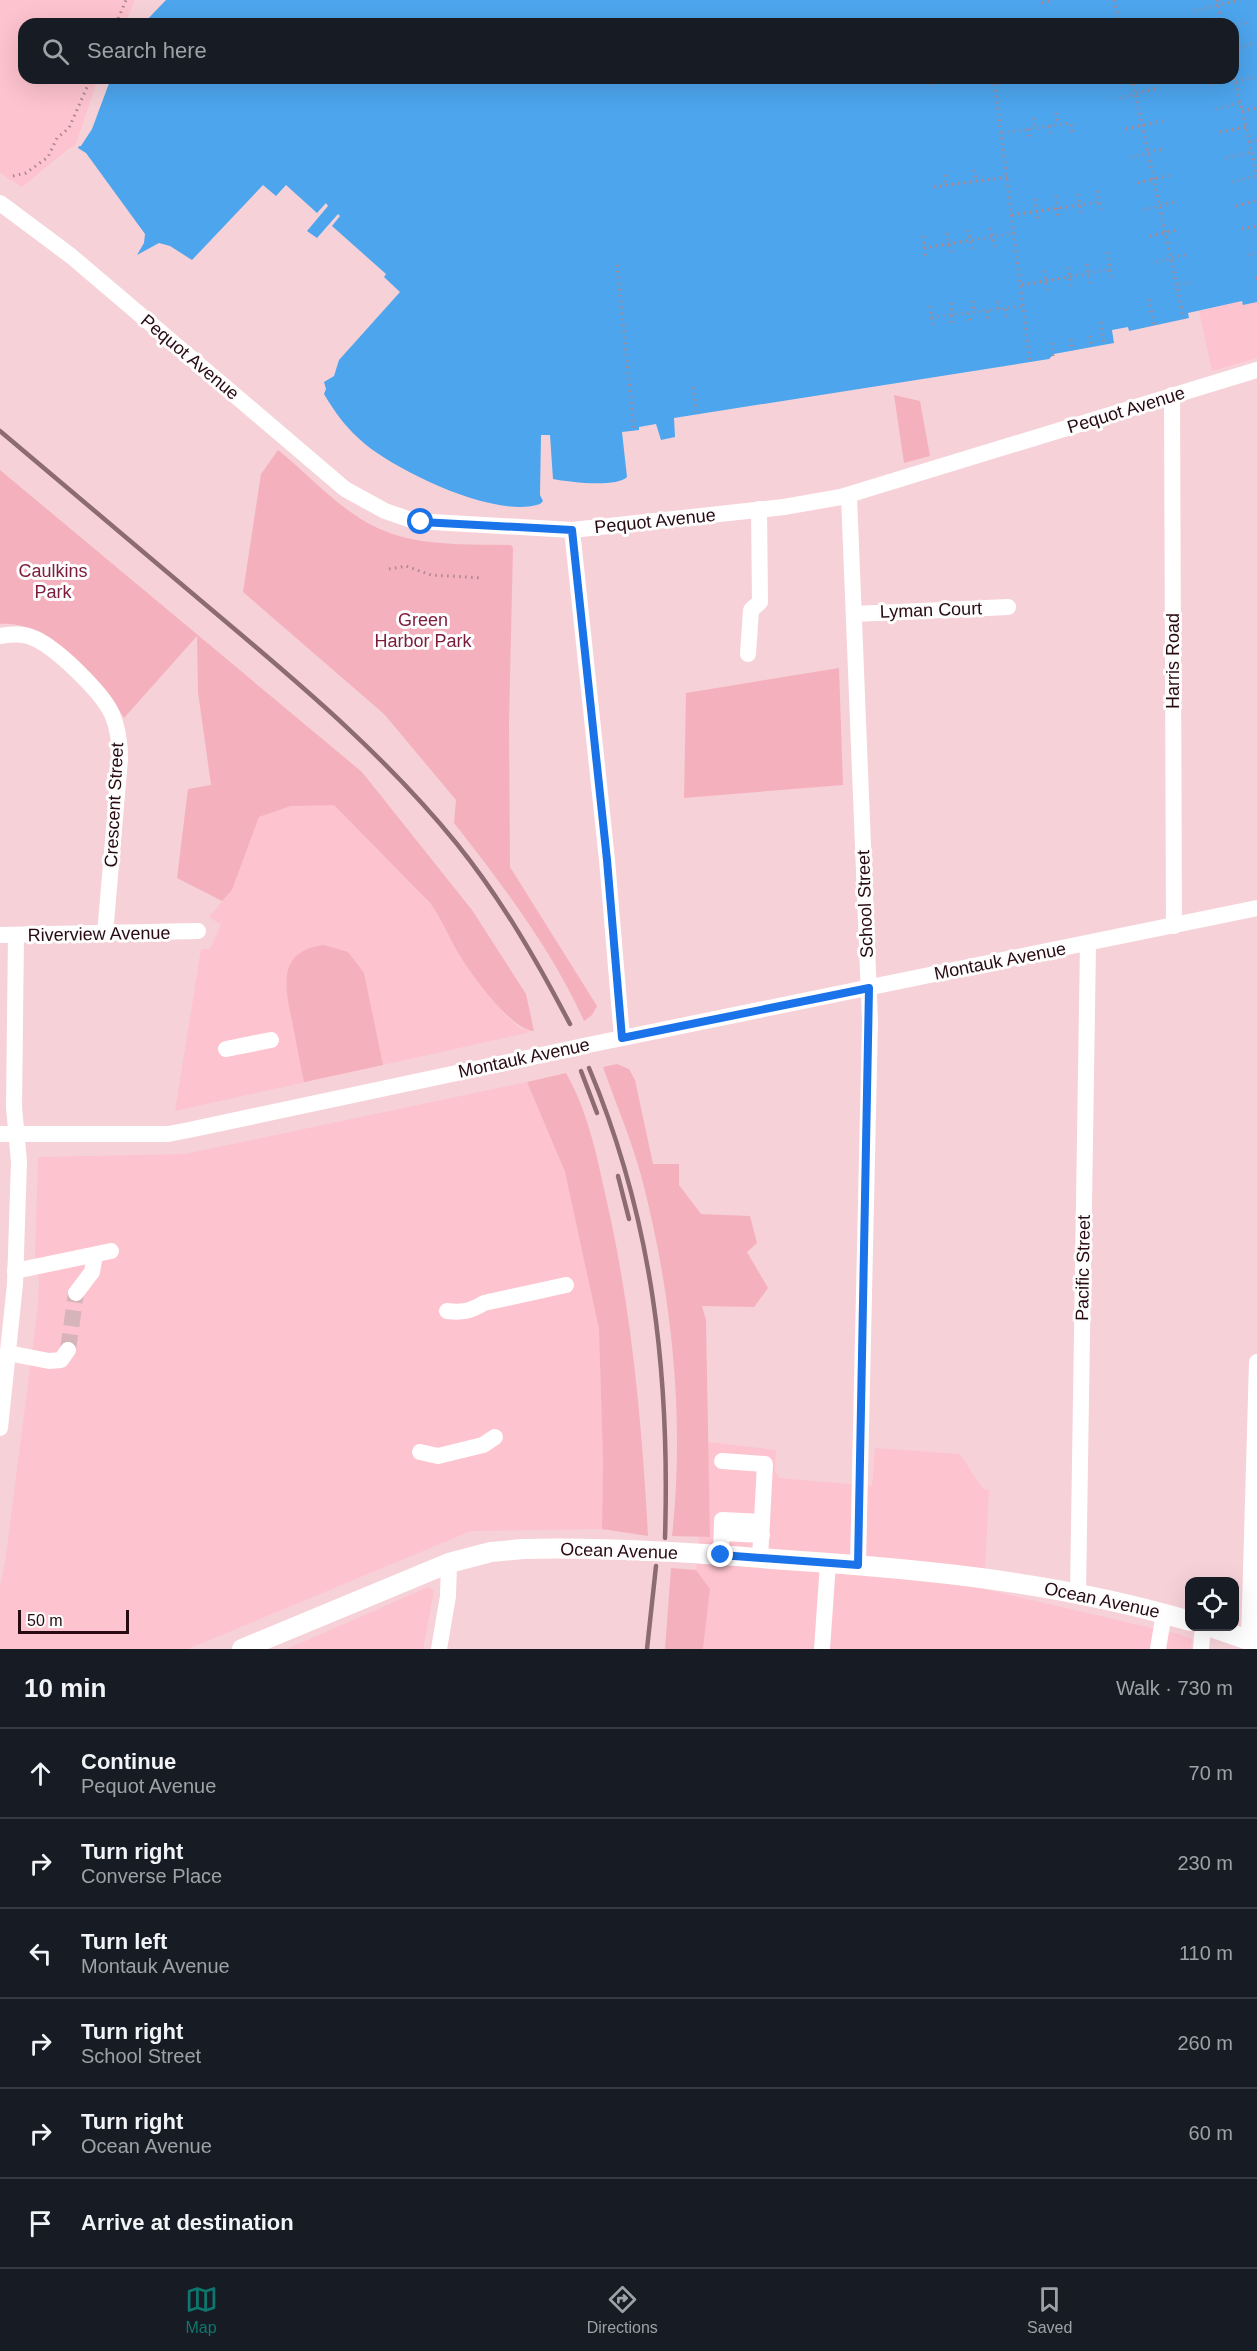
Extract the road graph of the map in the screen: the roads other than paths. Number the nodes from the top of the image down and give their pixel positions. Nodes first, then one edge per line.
1 (0, 203) edge
2 (1257, 370) edge
3 (1172, 395) junction
4 (849, 496) junction
5 (759, 510) junction
6 (572, 530) junction
7 (1008, 607) dead end
8 (854, 614) junction
9 (0, 636) edge
10 (748, 654) dead end
11 (1257, 908) edge
12 (1174, 926) junction
13 (198, 931) dead end
14 (105, 934) junction
15 (8, 935) edge
16 (1088, 944) junction
17 (869, 988) junction
18 (622, 1038) junction
19 (271, 1040) dead end
20 (226, 1049) dead end
21 (8, 1134) edge
22 (10, 1281) edge
23 (566, 1286) dead end
24 (76, 1293) tunnel mouth
25 (484, 1303) dead end
26 (68, 1350) dead end
27 (8, 1353) junction
28 (1257, 1362) edge
29 (0, 1428) edge
30 (1256, 1458) edge
31 (722, 1461) dead end
32 (762, 1528) junction
33 (721, 1555) junction
34 (760, 1558) junction
35 (448, 1563) junction
36 (828, 1563) junction
37 (858, 1565) junction
38 (1078, 1593) junction
39 (1164, 1613) junction
40 (1185, 1619) edge
41 (1203, 1631) edge
42 (1222, 1631) edge
43 (1253, 1642) edge
44 (242, 1649) edge
45 (438, 1649) edge
46 (822, 1649) edge
47 (1158, 1649) edge
48 (1202, 1649) edge

1 - 6 street, Pequot Avenue
2 - 3 street, Pequot Avenue
3 - 4 street, Pequot Avenue
3 - 12 street, Harris Road
4 - 5 street, Pequot Avenue
4 - 8 street, School Street
5 - 6 street, Pequot Avenue
5 - 10 street
6 - 18 street
7 - 8 street, Lyman Court
8 - 17 street, School Street
9 - 14 street, Crescent Street
11 - 12 street, Montauk Avenue
12 - 16 street, Montauk Avenue
13 - 14 street, Riverview Avenue
14 - 15 street, Riverview Avenue
15 - 21 street
16 - 17 street, Montauk Avenue
16 - 38 street, Pacific Street
17 - 18 street, Montauk Avenue
17 - 37 street, School Street
18 - 21 street, Montauk Avenue
19 - 20 street
21 - 22 street
22 - 24 street
22 - 27 street
23 - 25 street
26 - 27 street
27 - 29 street
28 - 30 street
30 - 43 street
31 - 32 street
32 - 33 street
32 - 34 street
33 - 34 main road, Ocean Avenue
33 - 35 main road, Ocean Avenue
34 - 36 main road, Ocean Avenue
35 - 44 main road, Ocean Avenue
35 - 45 street
36 - 37 main road, Ocean Avenue
36 - 46 street
37 - 38 main road, Ocean Avenue
38 - 39 main road, Ocean Avenue
39 - 40 main road, Ocean Avenue
39 - 47 street
41 - 48 street
42 - 43 main road

